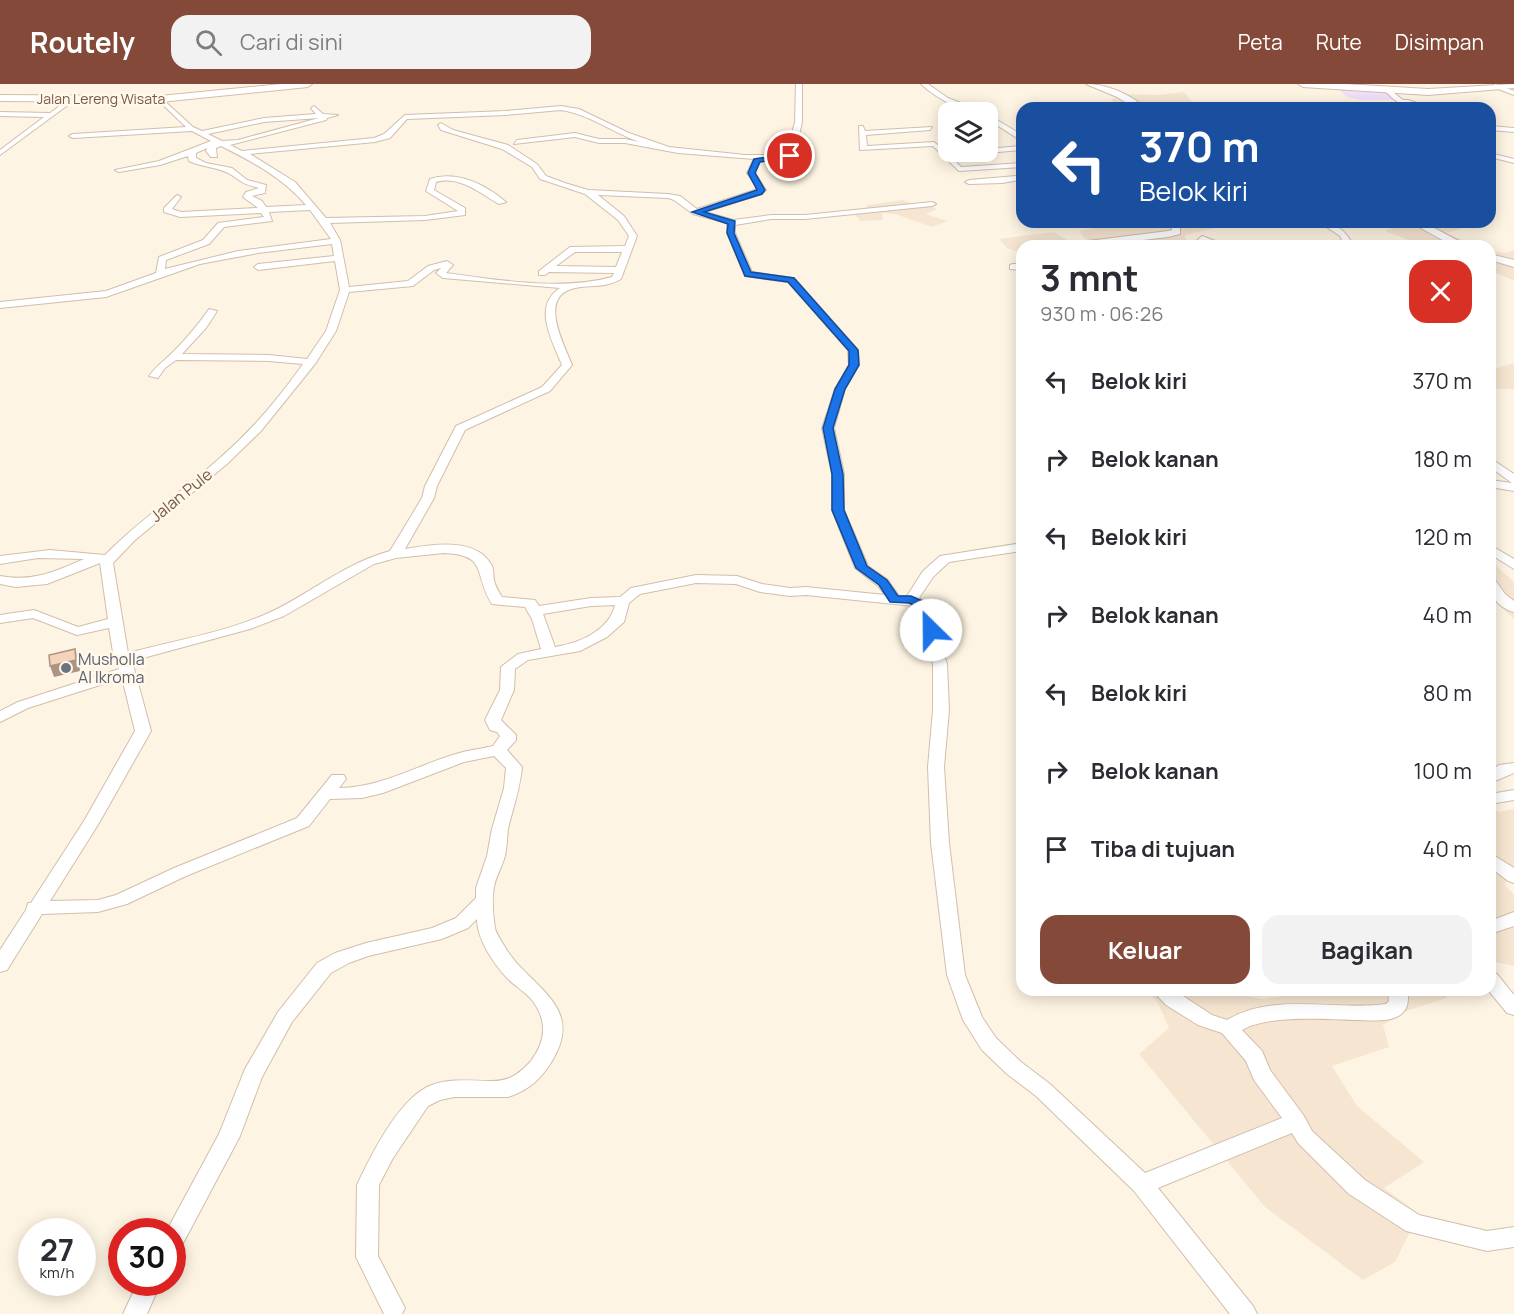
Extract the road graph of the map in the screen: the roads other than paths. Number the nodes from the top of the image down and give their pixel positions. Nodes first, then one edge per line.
1 (308, 84) edge
2 (799, 84) edge
3 (924, 84) edge
4 (1090, 84) edge
5 (1303, 84) edge
6 (1514, 85) edge
7 (1495, 87) junction
8 (1387, 90) junction
9 (1514, 93) edge
10 (0, 98) edge
11 (73, 99) junction
12 (160, 99) junction
13 (1400, 100) junction
14 (954, 102) edge
15 (1131, 102) edge
16 (1404, 102) edge
17 (1407, 102) edge
18 (314, 108) dead end
19 (53, 115) junction
20 (335, 115) dead end
21 (323, 117) junction
22 (1, 118) edge
23 (899, 124) dead end
24 (441, 125) dead end
25 (998, 125) edge
26 (1496, 128) edge
27 (906, 130) junction
28 (1514, 130) edge
29 (196, 131) junction
30 (863, 133) junction
31 (73, 136) dead end
32 (1016, 138) edge
33 (1016, 139) edge
34 (1006, 140) dead end
35 (219, 142) junction
36 (517, 142) dead end
37 (935, 145) junction
38 (938, 145) edge
39 (664, 149) junction
40 (938, 149) edge
41 (1016, 149) edge
42 (998, 150) edge
43 (192, 152) junction
44 (0, 153) edge
45 (241, 153) junction
46 (214, 155) dead end
47 (1016, 156) edge
48 (1496, 156) edge
49 (764, 158) junction
50 (998, 158) edge
51 (1514, 161) edge
52 (952, 162) edge
53 (1016, 166) edge
54 (1002, 167) junction
55 (119, 170) dead end
56 (214, 176) dead end
57 (1016, 176) edge
58 (238, 178) junction
59 (1016, 178) edge
60 (969, 182) dead end
61 (588, 192) junction
62 (177, 197) dead end
63 (502, 202) dead end
64 (932, 204) dead end
65 (312, 207) junction
66 (265, 210) junction
67 (696, 212) junction
68 (324, 221) junction
69 (732, 222) junction
70 (1176, 228) edge
71 (1333, 228) edge
72 (1426, 228) edge
73 (1120, 240) edge
74 (1346, 240) edge
75 (1450, 240) edge
76 (336, 241) junction
77 (629, 249) junction
78 (339, 258) junction
79 (559, 259) junction
80 (1496, 259) edge
81 (623, 260) junction
82 (1514, 264) edge
83 (258, 267) dead end
84 (619, 270) junction
85 (160, 274) junction
86 (574, 284) junction
87 (345, 290) junction
88 (0, 305) edge
89 (212, 311) dead end
90 (174, 357) junction
91 (311, 362) junction
92 (154, 376) dead end
93 (1496, 466) edge
94 (1514, 480) edge
95 (1496, 485) edge
96 (1514, 487) edge
97 (1016, 548) edge
98 (1496, 553) edge
99 (396, 554) junction
100 (0, 560) edge
101 (103, 560) junction
102 (1514, 565) edge
103 (0, 580) edge
104 (1496, 591) edge
105 (903, 599) junction
106 (623, 601) junction
107 (1514, 608) edge
108 (535, 610) junction
109 (0, 619) edge
110 (116, 621) junction
111 (549, 652) junction
112 (126, 665) junction
113 (0, 717) edge
114 (498, 750) junction
115 (1514, 768) edge
116 (1496, 775) edge
117 (338, 779) dead end
118 (325, 794) junction
119 (1514, 795) edge
120 (1496, 797) edge
121 (1496, 864) edge
122 (1514, 877) edge
123 (485, 900) junction
124 (34, 908) junction
125 (1514, 919) edge
126 (1496, 926) edge
127 (0, 965) edge
128 (1496, 986) edge
129 (1169, 996) edge
130 (1398, 996) edge
131 (1514, 1008) edge
132 (1229, 1028) junction
133 (1297, 1122) junction
134 (1148, 1182) junction
135 (185, 1218) edge
136 (1514, 1237) edge
137 (143, 1296) edge
138 (393, 1308) dead end
139 (135, 1314) edge
140 (1245, 1314) edge

1 - 12 main road, Jalan Lereng Wisata
2 - 49 street
3 - 14 street
4 - 15 street
5 - 8 main road
6 - 7 main road
7 - 8 main road
7 - 9 street
8 - 13 street
10 - 11 main road, Jalan Lereng Wisata
11 - 12 main road, Jalan Lereng Wisata
11 - 19 street
12 - 29 street, Jalan Pule
13 - 16 street
13 - 17 street
18 - 21 street
19 - 22 street
19 - 44 street
20 - 21 street
21 - 29 street
21 - 35 street
23 - 27 street
24 - 61 street
25 - 32 street
26 - 28 street
27 - 30 street
27 - 30 street
29 - 31 street
29 - 35 street, Jalan Pule
30 - 37 street
33 - 34 street
35 - 43 street
35 - 45 street, Jalan Pule
35 - 46 street
36 - 39 street
37 - 38 street
37 - 40 street
39 - 45 street
39 - 49 street
41 - 42 street
43 - 55 street
43 - 58 street
45 - 65 street, Jalan Pule
47 - 50 street
48 - 51 street
49 - 67 street
52 - 54 street
53 - 54 street
54 - 57 street
56 - 58 street
58 - 66 street
59 - 60 street
61 - 67 street
61 - 77 street
62 - 66 street
63 - 68 street
64 - 69 street
65 - 66 street
65 - 68 street, Jalan Pule
66 - 85 street
67 - 69 street
68 - 76 street, Jalan Pule
69 - 105 street
70 - 73 street
71 - 74 street
72 - 75 street
76 - 78 street, Jalan Pule
76 - 85 street
77 - 79 street
77 - 81 street
78 - 83 street
78 - 87 street, Jalan Pule
79 - 81 street
79 - 84 street
80 - 82 street
81 - 84 street
84 - 86 street
85 - 88 street
86 - 87 street
86 - 99 street
87 - 91 street, Jalan Pule
89 - 90 street
90 - 91 street
90 - 92 street
91 - 101 street, Jalan Pule
93 - 94 street
95 - 96 street
97 - 105 street
98 - 102 street
99 - 108 street
99 - 112 street
100 - 101 street
101 - 103 street
101 - 110 street
104 - 107 street
105 - 106 street
105 - 134 street
106 - 108 street
106 - 111 street
108 - 111 street
109 - 110 street
110 - 112 street
111 - 114 street
112 - 113 street
112 - 124 street
114 - 118 street
114 - 123 street
115 - 116 street
117 - 118 street
118 - 124 street
119 - 120 street
121 - 122 street
123 - 135 street
123 - 138 street
124 - 127 street
125 - 126 street
128 - 131 street
129 - 132 street
130 - 132 street
132 - 133 street
133 - 134 street
133 - 136 street
134 - 140 street
137 - 139 street

